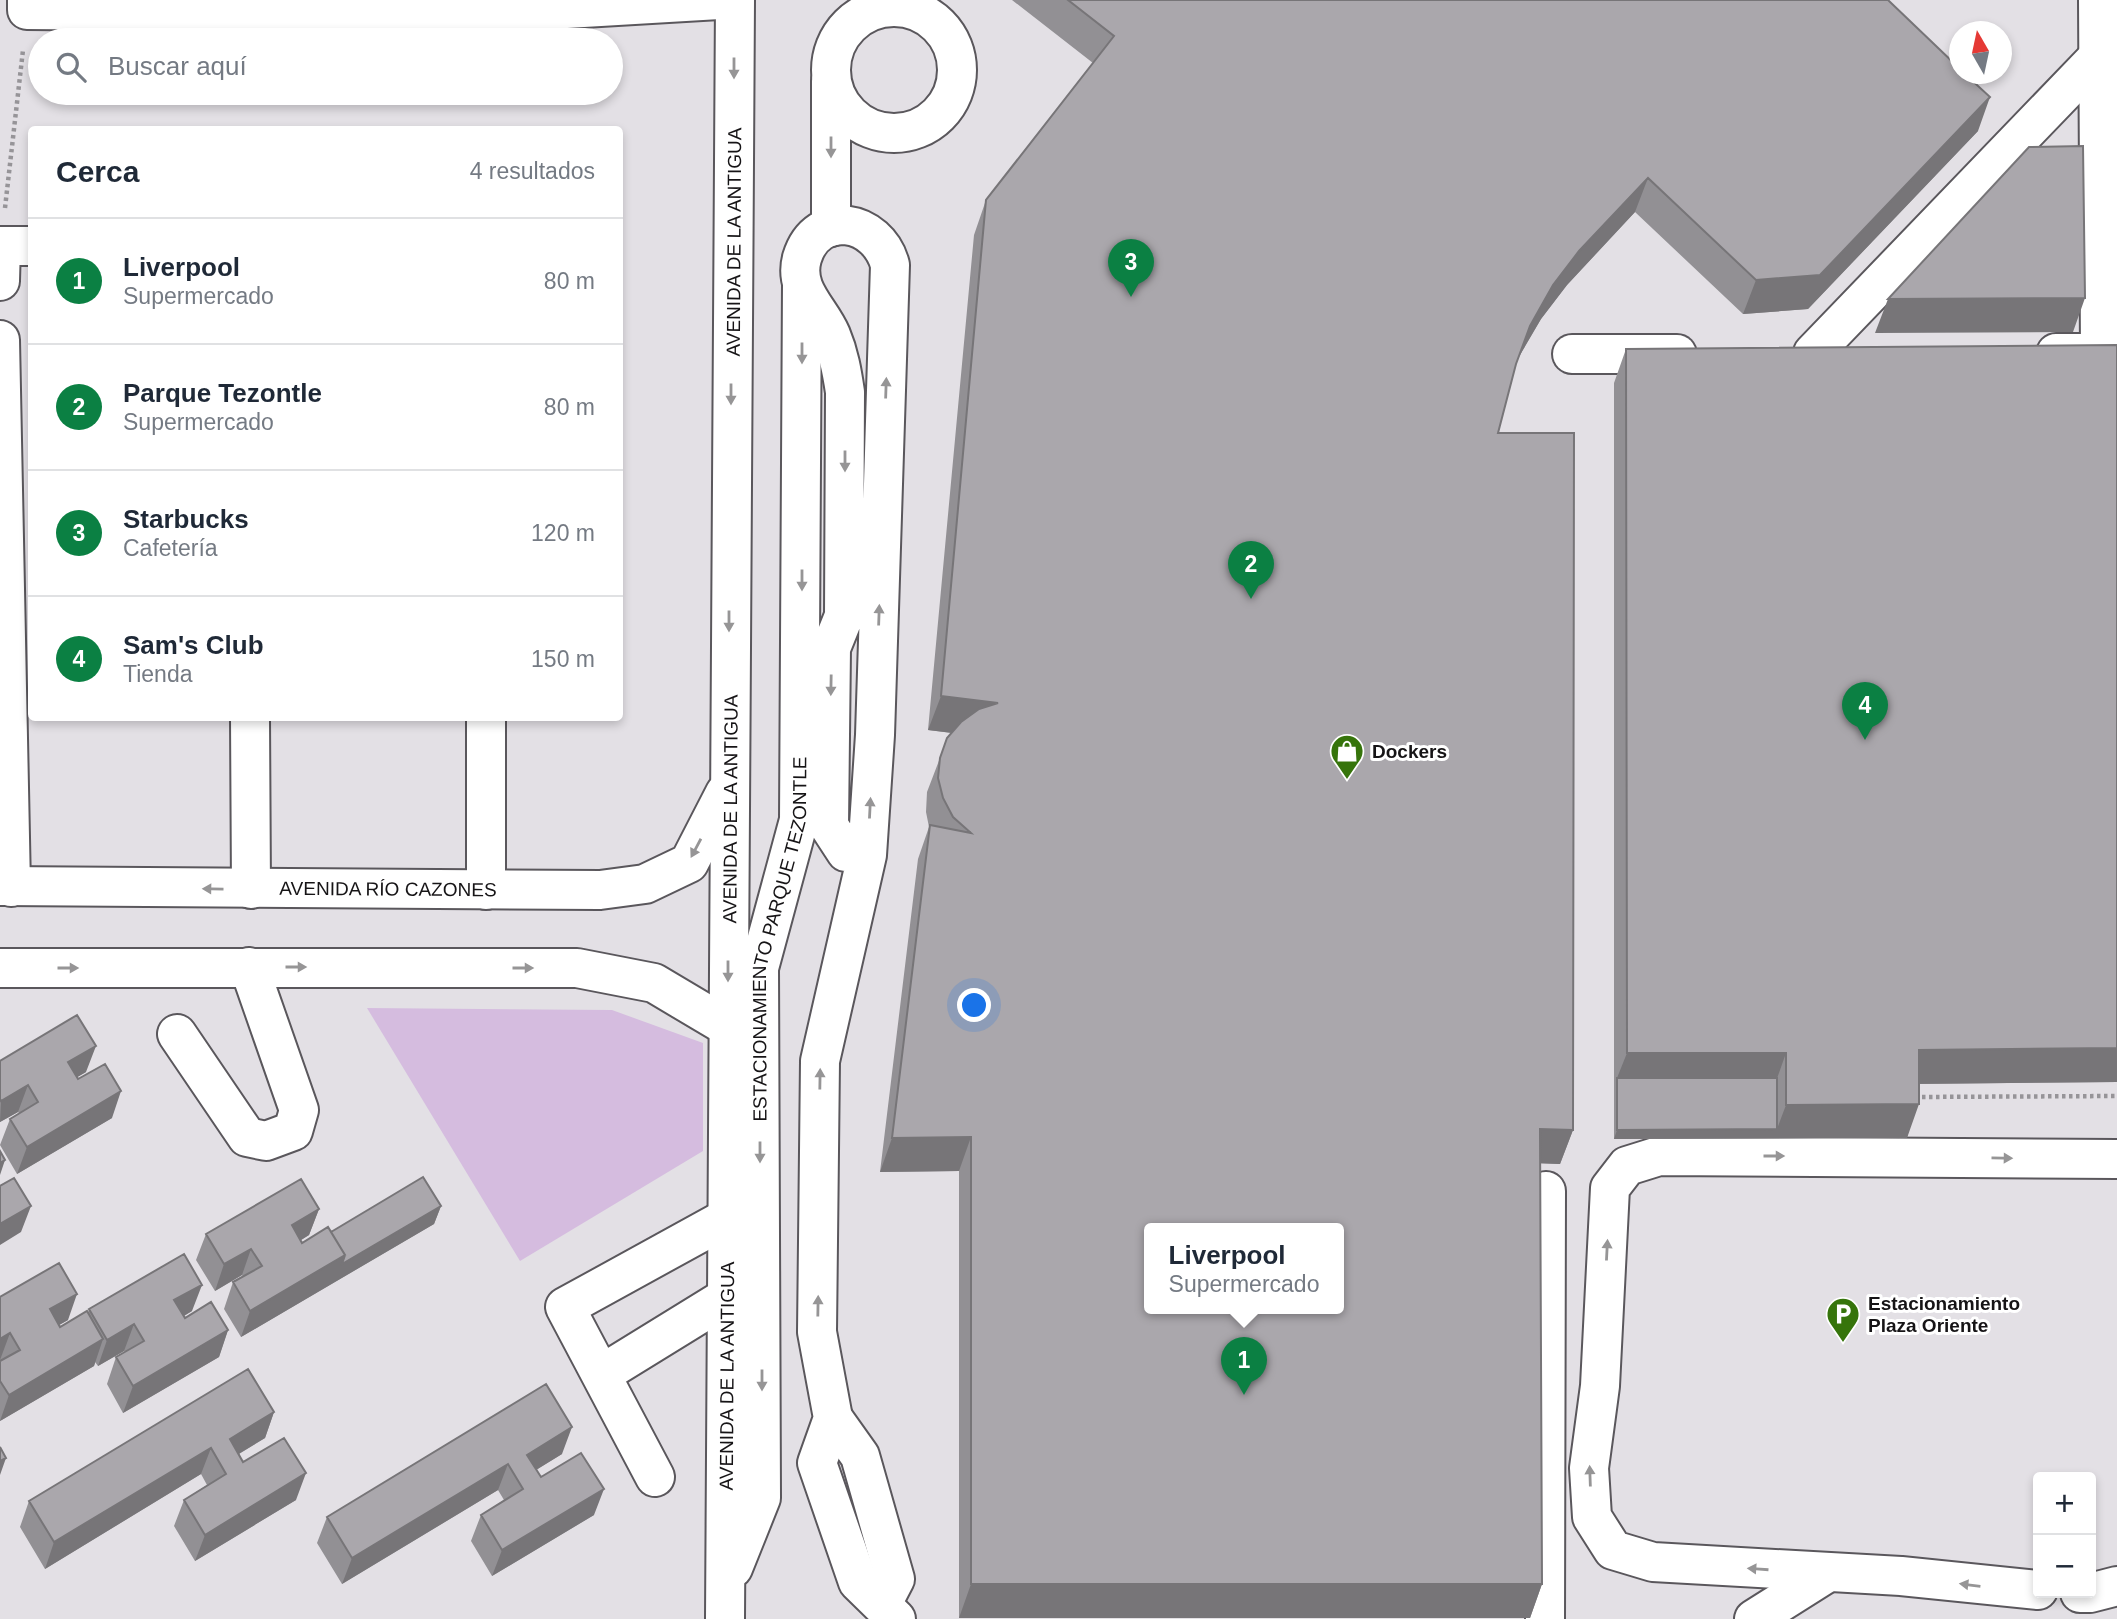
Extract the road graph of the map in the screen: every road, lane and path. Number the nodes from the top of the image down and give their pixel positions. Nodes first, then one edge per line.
1 (719, 0) edge
2 (735, 0) edge
3 (829, 0) edge
4 (2098, 0) edge
5 (27, 5) edge
6 (248, 7) edge
7 (481, 7) edge
8 (2099, 56) junction
9 (831, 227) junction
10 (1, 246) edge
11 (28, 246) edge
12 (0, 281) edge
13 (802, 285) junction
14 (0, 340) edge
15 (1868, 353) edge
16 (2018, 353) edge
17 (1572, 354) dead end
18 (1706, 354) edge
19 (1773, 354) edge
20 (1813, 354) junction
21 (250, 721) edge
22 (486, 721) edge
23 (728, 788) junction
24 (829, 826) junction
25 (867, 855) junction
26 (791, 859) junction
27 (6, 886) edge
28 (251, 889) junction
29 (486, 890) junction
30 (249, 967) junction
31 (0, 968) edge
32 (728, 1027) junction
33 (177, 1034) dead end
34 (2117, 1096) edge
35 (1914, 1157) junction
36 (2117, 1158) edge
37 (1546, 1191) dead end
38 (727, 1218) junction
39 (727, 1297) junction
40 (602, 1374) junction
41 (834, 1418) junction
42 (655, 1477) dead end
43 (1827, 1573) junction
44 (2117, 1586) edge
45 (2033, 1589) edge
46 (2096, 1591) edge
47 (725, 1602) edge
48 (889, 1612) edge
49 (1545, 1619) edge
50 (1754, 1619) edge

1 - 7 street
2 -> 23 street, AVENIDA DE LA ANTIGUA
3 -> 9 street
4 - 8 street
5 - 6 street
5 - 10 path
6 - 7 street
8 - 16 street
8 - 20 street
9 - 13 street, ESTACIONAMIENTO PARQUE TEZONTLE
25 -> 9 street
10 - 11 street
10 - 12 street
13 -> 24 street, ESTACIONAMIENTO PARQUE TEZONTLE
13 -> 26 street, ESTACIONAMIENTO PARQUE TEZONTLE
14 - 27 street
15 - 20 street
17 - 18 street
19 - 20 street
21 - 28 street
22 - 29 street
23 -> 29 street, AVENIDA RÍO CAZONES
23 -> 32 street, AVENIDA DE LA ANTIGUA
24 - 25 street, ESTACIONAMIENTO PARQUE TEZONTLE
24 - 26 street
41 -> 25 street
26 -> 47 street, ESTACIONAMIENTO PARQUE TEZONTLE
28 -> 27 street, AVENIDA RÍO CAZONES
28 - 29 street, AVENIDA RÍO CAZONES
31 -> 30 street
30 -> 32 street
30 - 33 street
32 - 38 street, AVENIDA DE LA ANTIGUA
34 - 35 path
35 -> 36 street
43 -> 35 street
37 - 49 street
38 - 39 street, AVENIDA DE LA ANTIGUA
38 - 40 street
39 - 40 street
39 - 47 street, AVENIDA DE LA ANTIGUA
40 - 42 street
41 - 48 street
41 - 48 street
45 -> 43 street
43 - 50 street
44 - 46 street

